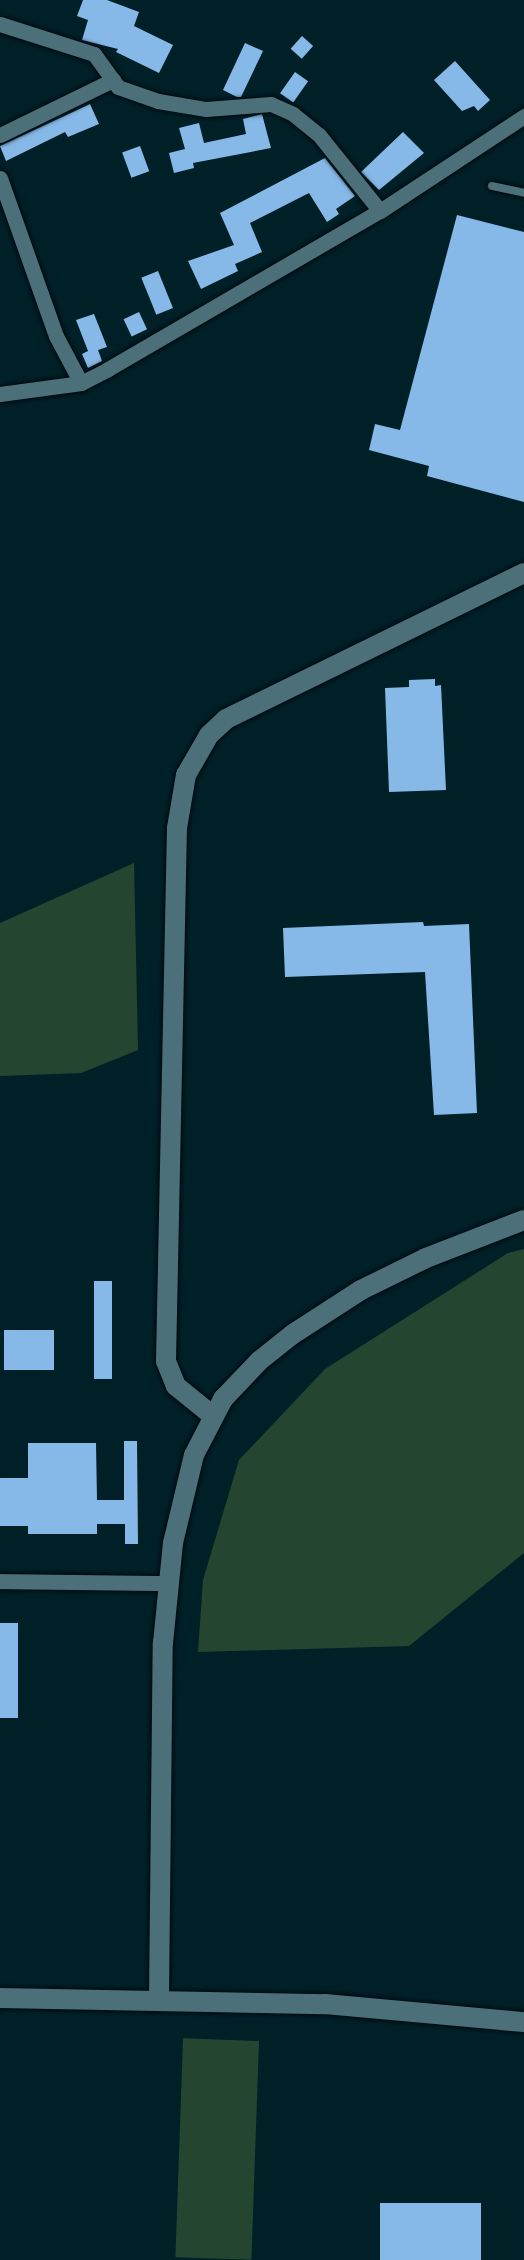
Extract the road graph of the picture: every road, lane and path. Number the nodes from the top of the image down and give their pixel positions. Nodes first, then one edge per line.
1 (0, 24) edge
2 (113, 80) junction
3 (524, 116) edge
4 (0, 135) edge
5 (0, 178) edge
6 (492, 186) dead end
7 (524, 193) edge
8 (381, 211) junction
9 (81, 383) junction
10 (0, 394) edge
11 (524, 573) edge
12 (524, 1220) edge
13 (213, 1416) junction
14 (0, 1581) edge
15 (168, 1583) junction
16 (0, 1998) edge
17 (159, 1998) junction
18 (524, 2022) edge

1 - 2 street
2 - 4 street
2 - 8 street
3 - 8 street
5 - 9 street
6 - 7 lane
8 - 9 street
9 - 10 street
11 - 13 street
12 - 13 street
13 - 15 street
14 - 15 street
15 - 17 street
16 - 17 street
17 - 18 street

